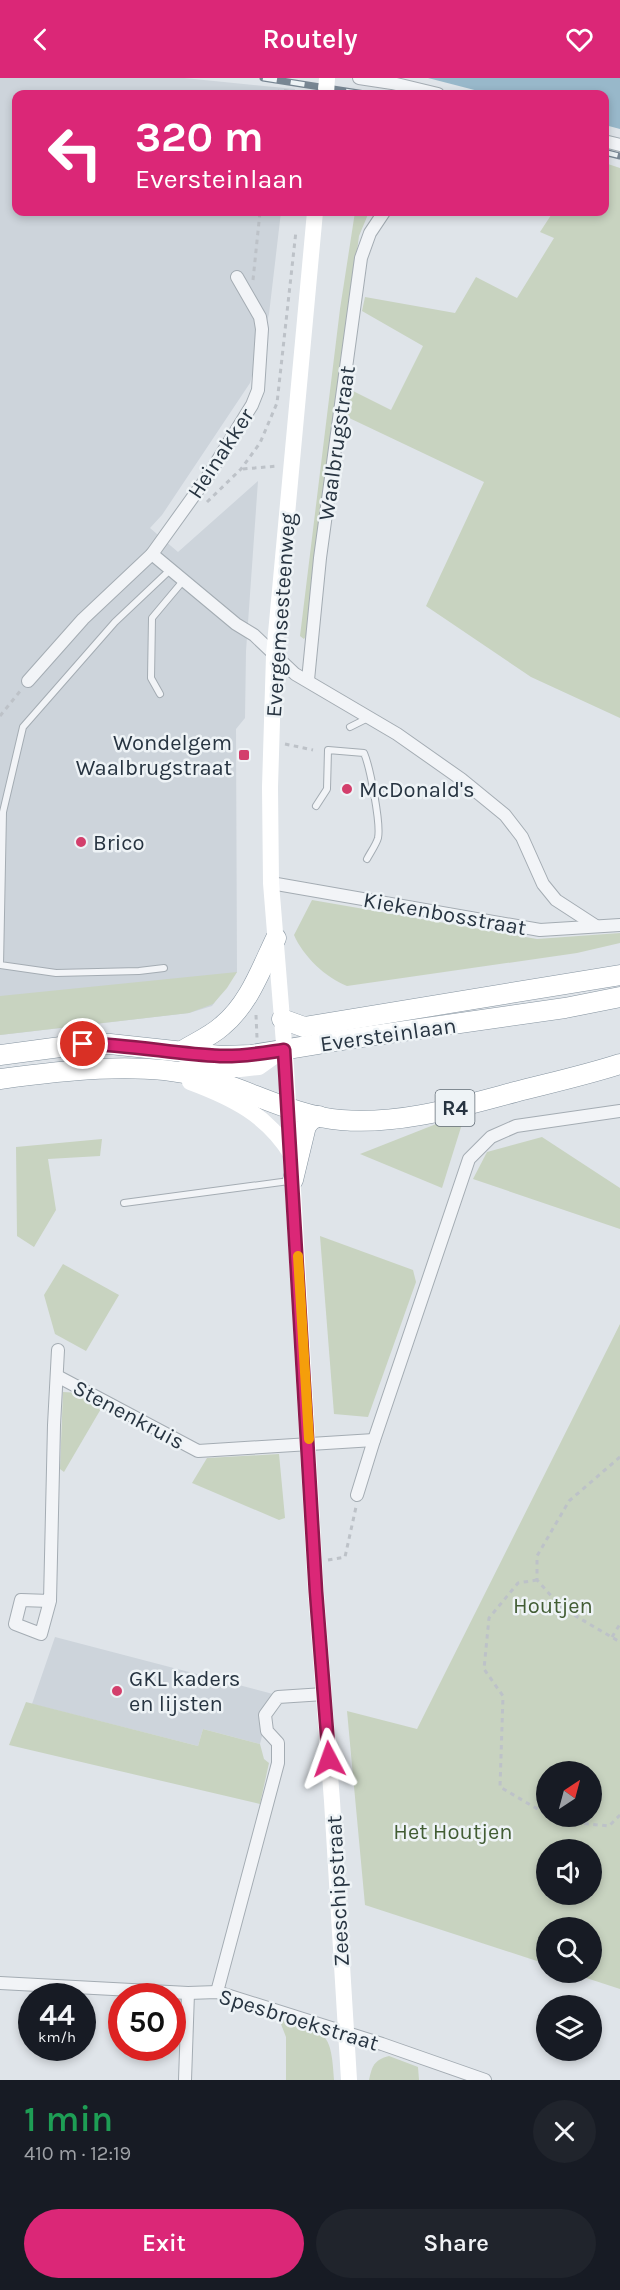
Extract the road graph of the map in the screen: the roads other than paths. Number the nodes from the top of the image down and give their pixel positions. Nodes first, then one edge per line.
1 (359, 78) edge
2 (421, 90) edge
3 (315, 216) edge
4 (381, 216) edge
5 (237, 277) dead end
6 (152, 554) junction
7 (170, 570) junction
8 (183, 581) junction
9 (274, 655) junction
10 (308, 680) junction
11 (28, 681) road end
12 (160, 694) dead end
13 (370, 717) junction
14 (350, 727) dead end
15 (316, 806) dead end
16 (367, 859) dead end
17 (271, 883) junction
18 (620, 925) edge
19 (596, 926) junction
20 (276, 938) junction
21 (164, 968) dead end
22 (620, 975) edge
23 (620, 997) edge
24 (282, 1019) junction
25 (284, 1050) junction
26 (182, 1051) junction
27 (0, 1054) edge
28 (620, 1064) edge
29 (162, 1071) junction
30 (0, 1079) edge
31 (288, 1106) junction
32 (620, 1111) edge
33 (319, 1116) junction
34 (291, 1155) junction
35 (293, 1180) junction
36 (124, 1203) dead end
37 (58, 1350) dead end
38 (57, 1376) junction
39 (374, 1440) junction
40 (309, 1445) junction
41 (357, 1495) road end
42 (50, 1601) dead end
43 (324, 1694) junction
44 (0, 1983) edge
45 (217, 1992) junction
46 (188, 1993) junction
47 (345, 2033) junction
48 (185, 2080) edge
49 (349, 2080) edge
50 (485, 2080) edge

1 - 2 street
3 - 9 main road, Evergemsesteenweg
4 - 10 street, Waalbrugstraat
5 - 6 street, Heinakker
6 - 7 street
6 - 11 street, Heinakker
7 - 8 street
7 - 21 lane
8 - 9 street
8 - 12 lane
9 - 10 street
9 - 17 main road, Evergemsesteenweg
10 - 13 street
13 - 14 lane
13 - 19 street
15 - 16 lane
17 - 19 street, Kiekenbosstraat
17 - 20 main road, Evergemsesteenweg
18 - 19 street, Kiekenbosstraat
20 - 24 main road, Evergemsesteenweg
20 - 26 highway
22 - 24 highway
23 - 25 highway, Eversteinlaan
24 - 25 main road, Zeeschipstraat
25 - 26 highway, Eversteinlaan
25 - 29 main road
25 - 31 main road, Zeeschipstraat
26 - 27 highway, Eversteinlaan
28 - 33 highway, R4
29 - 30 highway, R4
29 - 31 highway, R4
29 - 34 main road
31 - 33 highway, R4
31 - 34 main road, Zeeschipstraat
32 - 39 street
33 - 35 highway
34 - 35 main road, Zeeschipstraat
35 - 36 lane
35 - 40 main road, Zeeschipstraat
37 - 38 street, Stenenkruis
38 - 40 street, Stenenkruis
38 - 42 street, Stenenkruis
39 - 40 street
39 - 41 street
40 - 43 main road, Zeeschipstraat
43 - 45 street
43 - 47 main road, Zeeschipstraat
44 - 46 street, Spesbroekstraat
45 - 46 street, Spesbroekstraat
45 - 47 street, Spesbroekstraat
46 - 48 street
47 - 49 main road, Zeeschipstraat
47 - 50 street, Spesbroekstraat

